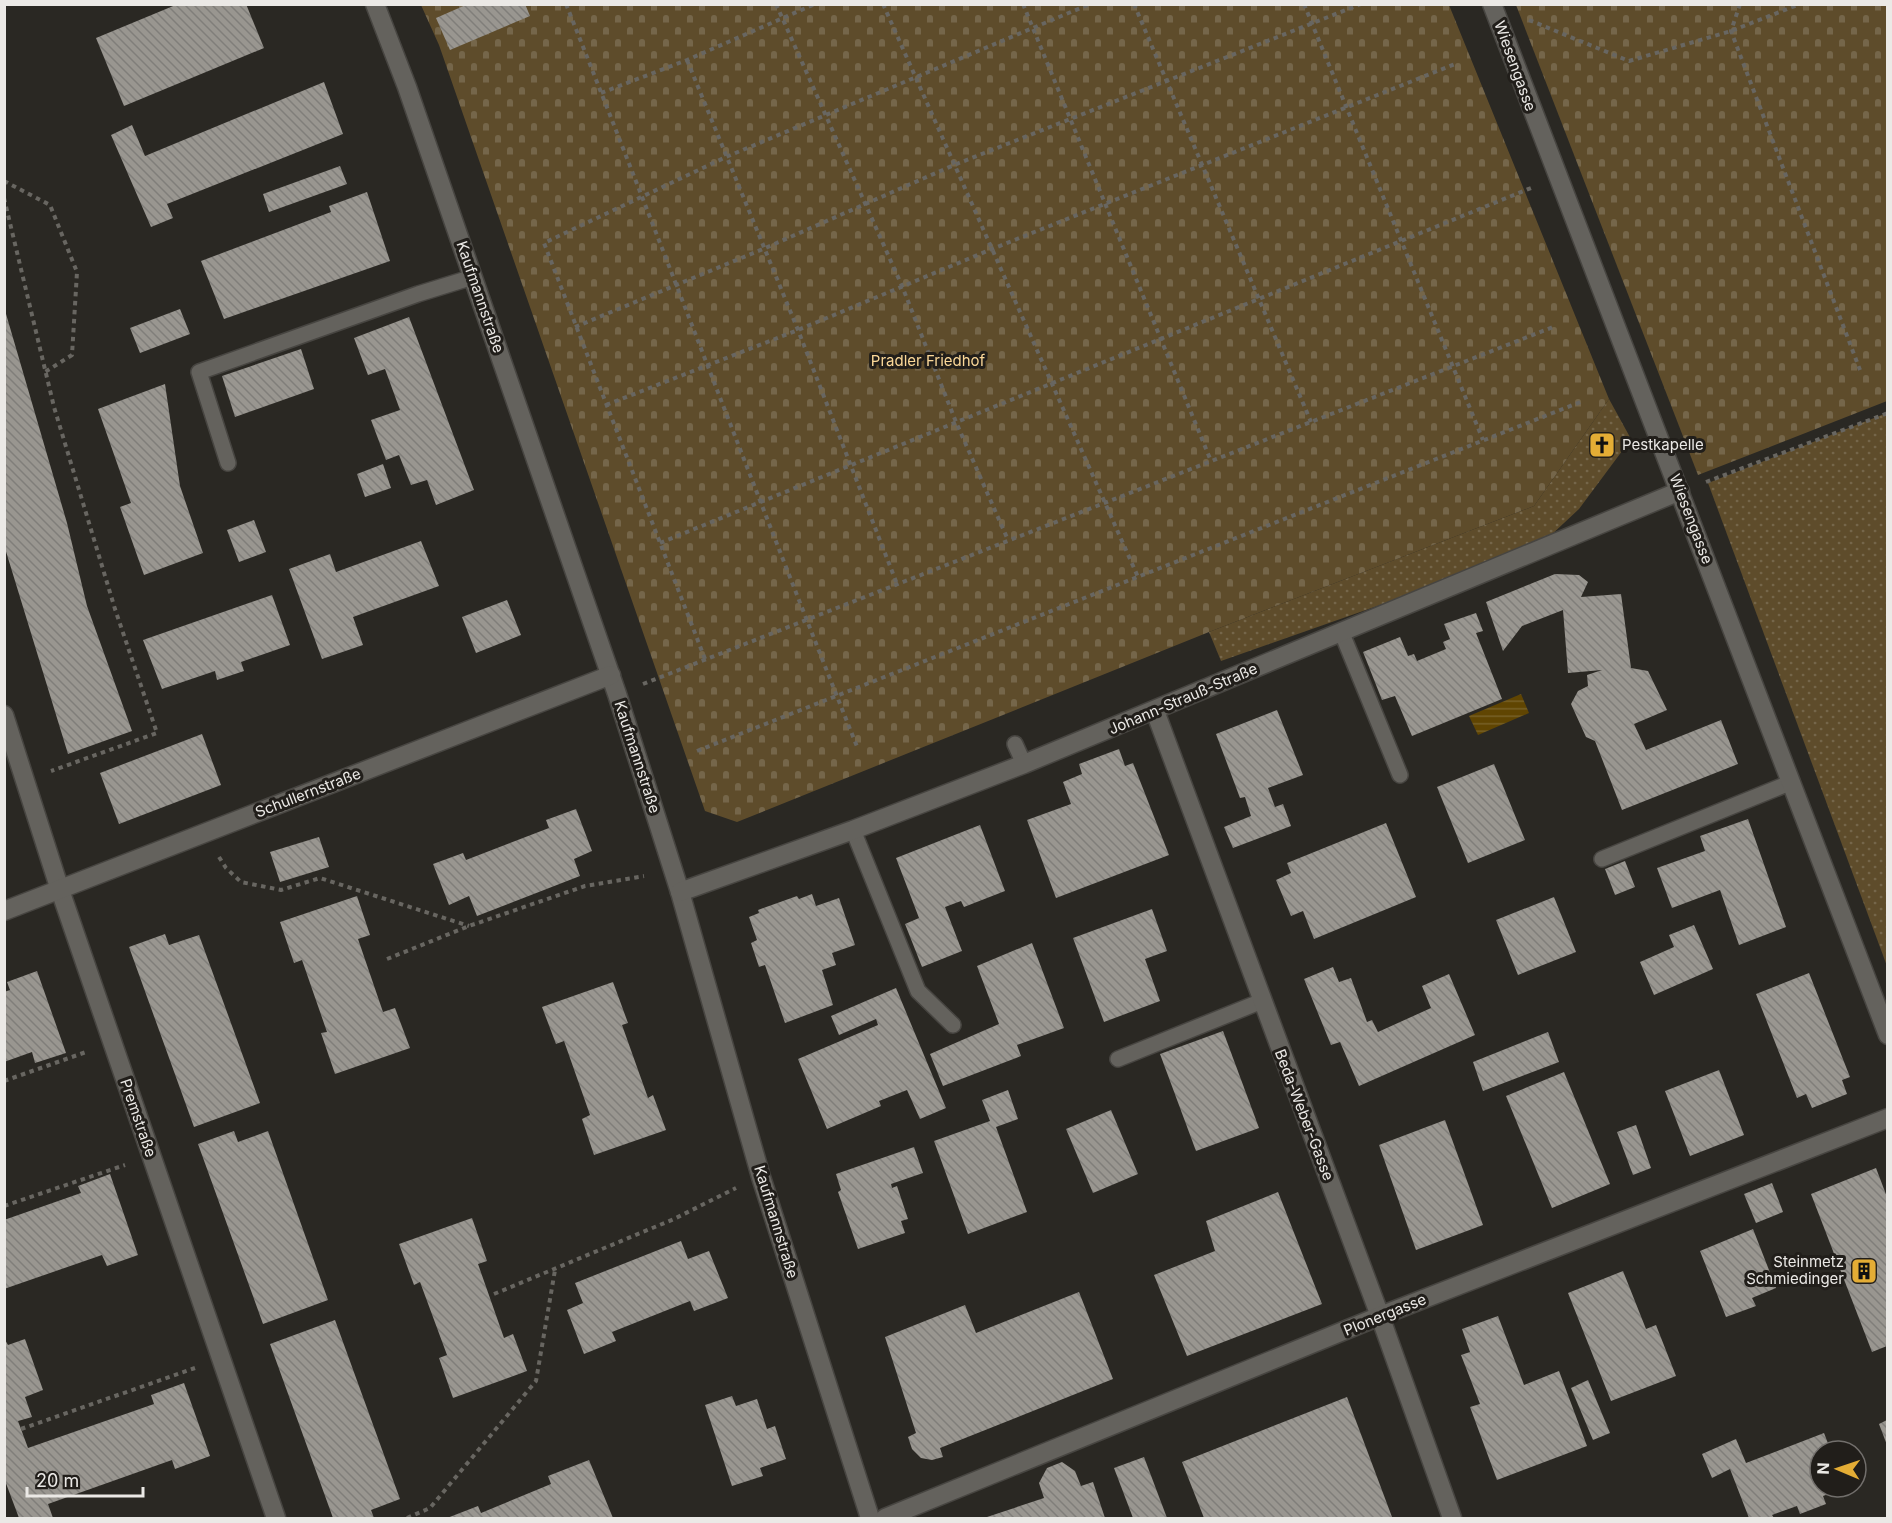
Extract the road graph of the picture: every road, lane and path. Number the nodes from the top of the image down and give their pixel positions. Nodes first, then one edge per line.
1 (375, 4) edge
2 (566, 4) edge
3 (776, 4) edge
4 (815, 4) edge
5 (884, 4) edge
6 (1023, 4) edge
7 (1090, 4) edge
8 (1134, 4) edge
9 (1304, 4) edge
10 (1361, 4) edge
11 (1740, 4) edge
12 (1800, 4) edge
13 (1493, 7) edge
14 (783, 19) junction
15 (1312, 24) junction
16 (1033, 28) junction
17 (1731, 31) junction
18 (687, 60) junction
19 (1455, 64) dead end
20 (916, 77) junction
21 (1167, 81) junction
22 (601, 93) junction
23 (1347, 107) junction
24 (825, 115) junction
25 (1071, 119) junction
26 (726, 158) junction
27 (954, 165) junction
28 (1202, 165) junction
29 (1557, 178) junction
30 (4, 181) edge
31 (4, 198) edge
32 (642, 199) junction
33 (1105, 203) junction
34 (865, 204) junction
35 (1402, 240) junction
36 (763, 249) junction
37 (992, 249) junction
38 (473, 277) junction
39 (678, 284) junction
40 (902, 286) junction
41 (1259, 299) junction
42 (575, 327) junction
43 (1553, 327) dead end
44 (798, 330) junction
45 (1161, 339) junction
46 (708, 365) junction
47 (1454, 366) junction
48 (1860, 370) dead end
49 (45, 372) junction
50 (1052, 383) junction
51 (1583, 401) dead end
52 (606, 405) junction
53 (1887, 413) edge
54 (956, 422) junction
55 (1311, 422) junction
56 (1483, 440) junction
57 (1211, 461) junction
58 (228, 463) dead end
59 (849, 466) junction
60 (1680, 491) junction
61 (761, 502) junction
62 (1105, 502) junction
63 (1008, 540) junction
64 (660, 543) junction
65 (1138, 577) junction
66 (897, 584) junction
67 (807, 619) junction
68 (1341, 631) junction
69 (705, 659) junction
70 (611, 675) junction
71 (617, 694) junction
72 (837, 696) junction
73 (1155, 711) junction
74 (4, 715) edge
75 (1015, 744) dead end
76 (858, 749) dead end
77 (696, 751) dead end
78 (1024, 764) junction
79 (1400, 775) dead end
80 (25, 781) junction
81 (1792, 782) junction
82 (853, 830) junction
83 (205, 833) junction
84 (1602, 859) dead end
85 (60, 890) junction
86 (680, 892) junction
87 (4, 911) edge
88 (469, 926) junction
89 (387, 959) dead end
90 (1262, 1001) junction
91 (953, 1025) dead end
92 (1887, 1035) edge
93 (112, 1043) junction
94 (1118, 1059) dead end
95 (4, 1081) edge
96 (1887, 1118) edge
97 (151, 1156) junction
98 (761, 1177) junction
99 (4, 1206) edge
100 (555, 1270) junction
101 (494, 1294) dead end
102 (1380, 1316) junction
103 (221, 1359) junction
104 (21, 1429) dead end
105 (276, 1518) edge
106 (407, 1518) edge
107 (870, 1518) edge
108 (885, 1518) edge
109 (1452, 1518) edge

1 - 38 street, Kaufmannstraße
2 - 22 path
3 - 14 path
4 - 14 path
5 - 20 path
6 - 16 path
7 - 16 path
8 - 21 path
9 - 15 path
10 - 15 path
11 - 17 path
12 - 17 path
13 - 17 path
13 - 29 street, Wiesengasse
14 - 18 path
14 - 24 path
15 - 21 path
15 - 23 path
16 - 20 path
16 - 25 path
17 - 48 path
18 - 22 path
18 - 26 path
19 - 23 path
20 - 24 path
20 - 27 path
21 - 25 path
21 - 28 path
22 - 32 path
23 - 28 path
23 - 35 path
24 - 26 path
24 - 34 path
25 - 27 path
25 - 33 path
26 - 32 path
26 - 36 path
27 - 34 path
27 - 37 path
28 - 33 path
28 - 41 path
29 - 35 path
29 - 60 street, Wiesengasse
30 - 49 path
31 - 49 path
32 - 39 path
32 - 42 path
33 - 37 path
33 - 45 path
34 - 36 path
34 - 40 path
35 - 41 path
35 - 47 path
36 - 39 path
36 - 44 path
37 - 40 path
37 - 50 path
38 - 58 lane
38 - 70 street, Kaufmannstraße
39 - 42 path
39 - 46 path
40 - 44 path
40 - 54 path
41 - 45 path
41 - 55 path
42 - 52 path
43 - 47 path
44 - 46 path
44 - 59 path
45 - 50 path
45 - 57 path
46 - 52 path
46 - 61 path
47 - 55 path
47 - 56 path
49 - 80 path
50 - 54 path
50 - 62 path
51 - 56 path
52 - 64 path
53 - 60 path
54 - 59 path
54 - 63 path
55 - 57 path
56 - 65 path
57 - 62 path
59 - 61 path
59 - 66 path
60 - 68 street, Johann-Strauß-Straße
60 - 81 street, Wiesengasse
61 - 64 path
61 - 67 path
62 - 63 path
62 - 65 path
63 - 66 path
64 - 69 path
65 - 72 path
66 - 67 path
67 - 69 path
67 - 72 path
68 - 73 street, Johann-Strauß-Straße
68 - 79 lane
69 - 71 path
70 - 71 street, Kaufmannstraße
70 - 83 street, Schullernstraße
71 - 86 street, Kaufmannstraße
72 - 76 path
72 - 77 path
73 - 78 street, Johann-Strauß-Straße
73 - 90 street, Beda-Weber-Gasse
74 - 80 street, Premstraße
75 - 78 lane
78 - 82 street, Johann-Strauß-Straße
80 - 85 street, Premstraße
81 - 84 lane
81 - 92 street, Wiesengasse
82 - 86 street, Johann-Strauß-Straße
82 - 91 lane
83 - 85 street, Schullernstraße
83 - 88 path
85 - 87 street, Schullernstraße
85 - 93 street, Premstraße
86 - 88 path
86 - 98 street, Kaufmannstraße
88 - 89 path
90 - 94 lane
90 - 102 street, Beda-Weber-Gasse
93 - 95 path
93 - 97 street, Premstraße
96 - 102 street, Plonergasse
97 - 99 path
97 - 103 street, Premstraße
98 - 100 path
98 - 107 street, Kaufmannstraße
100 - 101 path
100 - 106 path
102 - 108 street, Plonergasse
102 - 109 street, Beda-Weber-Gasse
103 - 104 path
103 - 105 street, Premstraße

